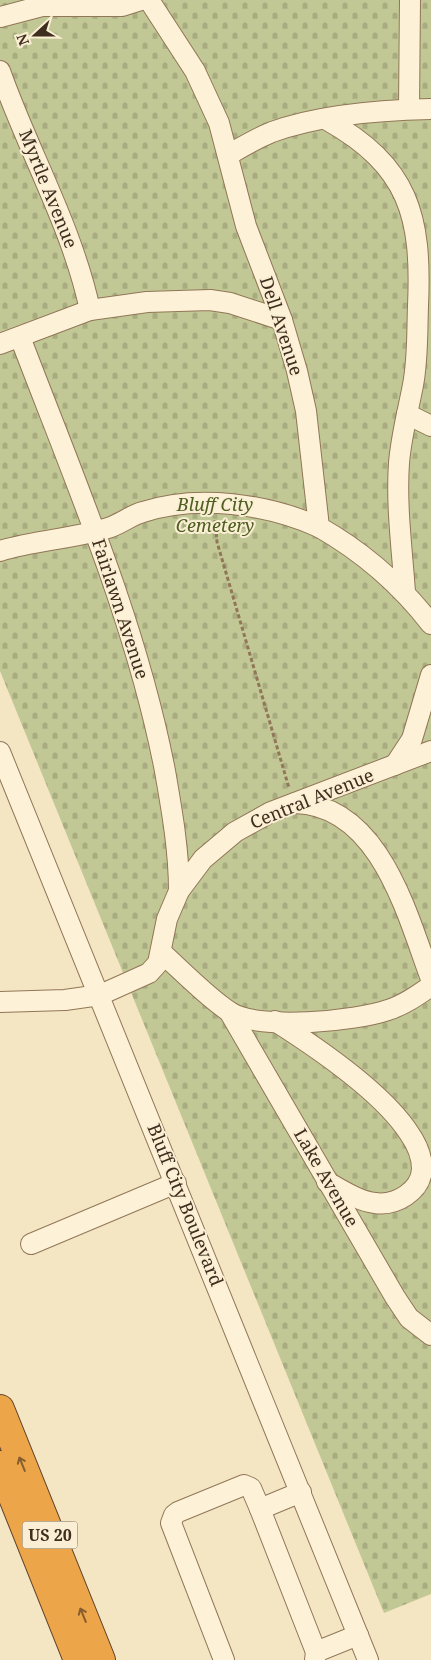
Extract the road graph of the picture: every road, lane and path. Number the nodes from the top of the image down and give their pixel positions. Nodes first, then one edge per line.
1 (141, 0) edge
2 (150, 0) edge
3 (410, 0) edge
4 (0, 17) edge
5 (0, 70) edge
6 (409, 109) junction
7 (431, 109) edge
8 (327, 120) junction
9 (228, 155) junction
10 (90, 310) junction
11 (282, 320) junction
12 (20, 337) junction
13 (0, 344) edge
14 (422, 380) edge
15 (407, 414) junction
16 (431, 426) edge
17 (216, 504) junction
18 (319, 527) junction
19 (94, 531) junction
20 (0, 551) edge
21 (405, 592) junction
22 (431, 624) edge
23 (431, 675) edge
24 (431, 751) edge
25 (0, 752) edge
26 (395, 765) junction
27 (293, 803) junction
28 (179, 891) junction
29 (161, 952) junction
30 (431, 979) edge
31 (431, 986) edge
32 (100, 995) junction
33 (0, 1002) edge
34 (230, 1013) junction
35 (276, 1021) junction
36 (327, 1182) junction
37 (176, 1183) junction
38 (31, 1244) dead end
39 (431, 1335) edge
40 (0, 1409) edge
41 (0, 1465) edge
42 (301, 1492) junction
43 (260, 1509) junction
44 (358, 1635) junction
45 (316, 1656) edge
46 (78, 1660) edge
47 (101, 1660) edge
48 (224, 1660) edge
49 (368, 1660) edge

1 - 4 street
2 - 9 street, Dell Avenue
3 - 6 street
5 - 10 street, Myrtle Avenue
6 - 7 street
6 - 8 street
8 - 9 street
8 - 14 street
9 - 11 street, Dell Avenue
10 - 11 street
10 - 12 street
11 - 18 street, Dell Avenue
12 - 13 street
12 - 19 street, Fairlawn Avenue
14 - 15 street
15 - 16 street
15 - 21 street
17 - 18 street
17 - 19 street
17 - 27 path
18 - 21 street
19 - 20 street
19 - 28 street, Fairlawn Avenue
21 - 22 street
23 - 26 street
24 - 26 street, Central Avenue
25 - 32 street, Bluff City Boulevard
26 - 27 street, Central Avenue
27 - 28 street, Central Avenue
27 - 30 street
28 - 29 street, Central Avenue
29 - 32 street, Central Avenue
29 - 34 street
31 - 35 street
32 - 33 street, Central Avenue
32 - 37 street, Bluff City Boulevard
34 - 35 street
34 - 36 street, Lake Avenue
35 - 36 street
36 - 39 street, Lake Avenue
37 - 38 street
37 - 42 street, Bluff City Boulevard
47 -> 40 highway, US 20
41 - 46 highway, US 20
42 - 43 street
42 - 44 street, Bluff City Boulevard
43 - 45 street
43 - 48 street
44 - 45 street
44 - 49 street, Bluff City Boulevard

